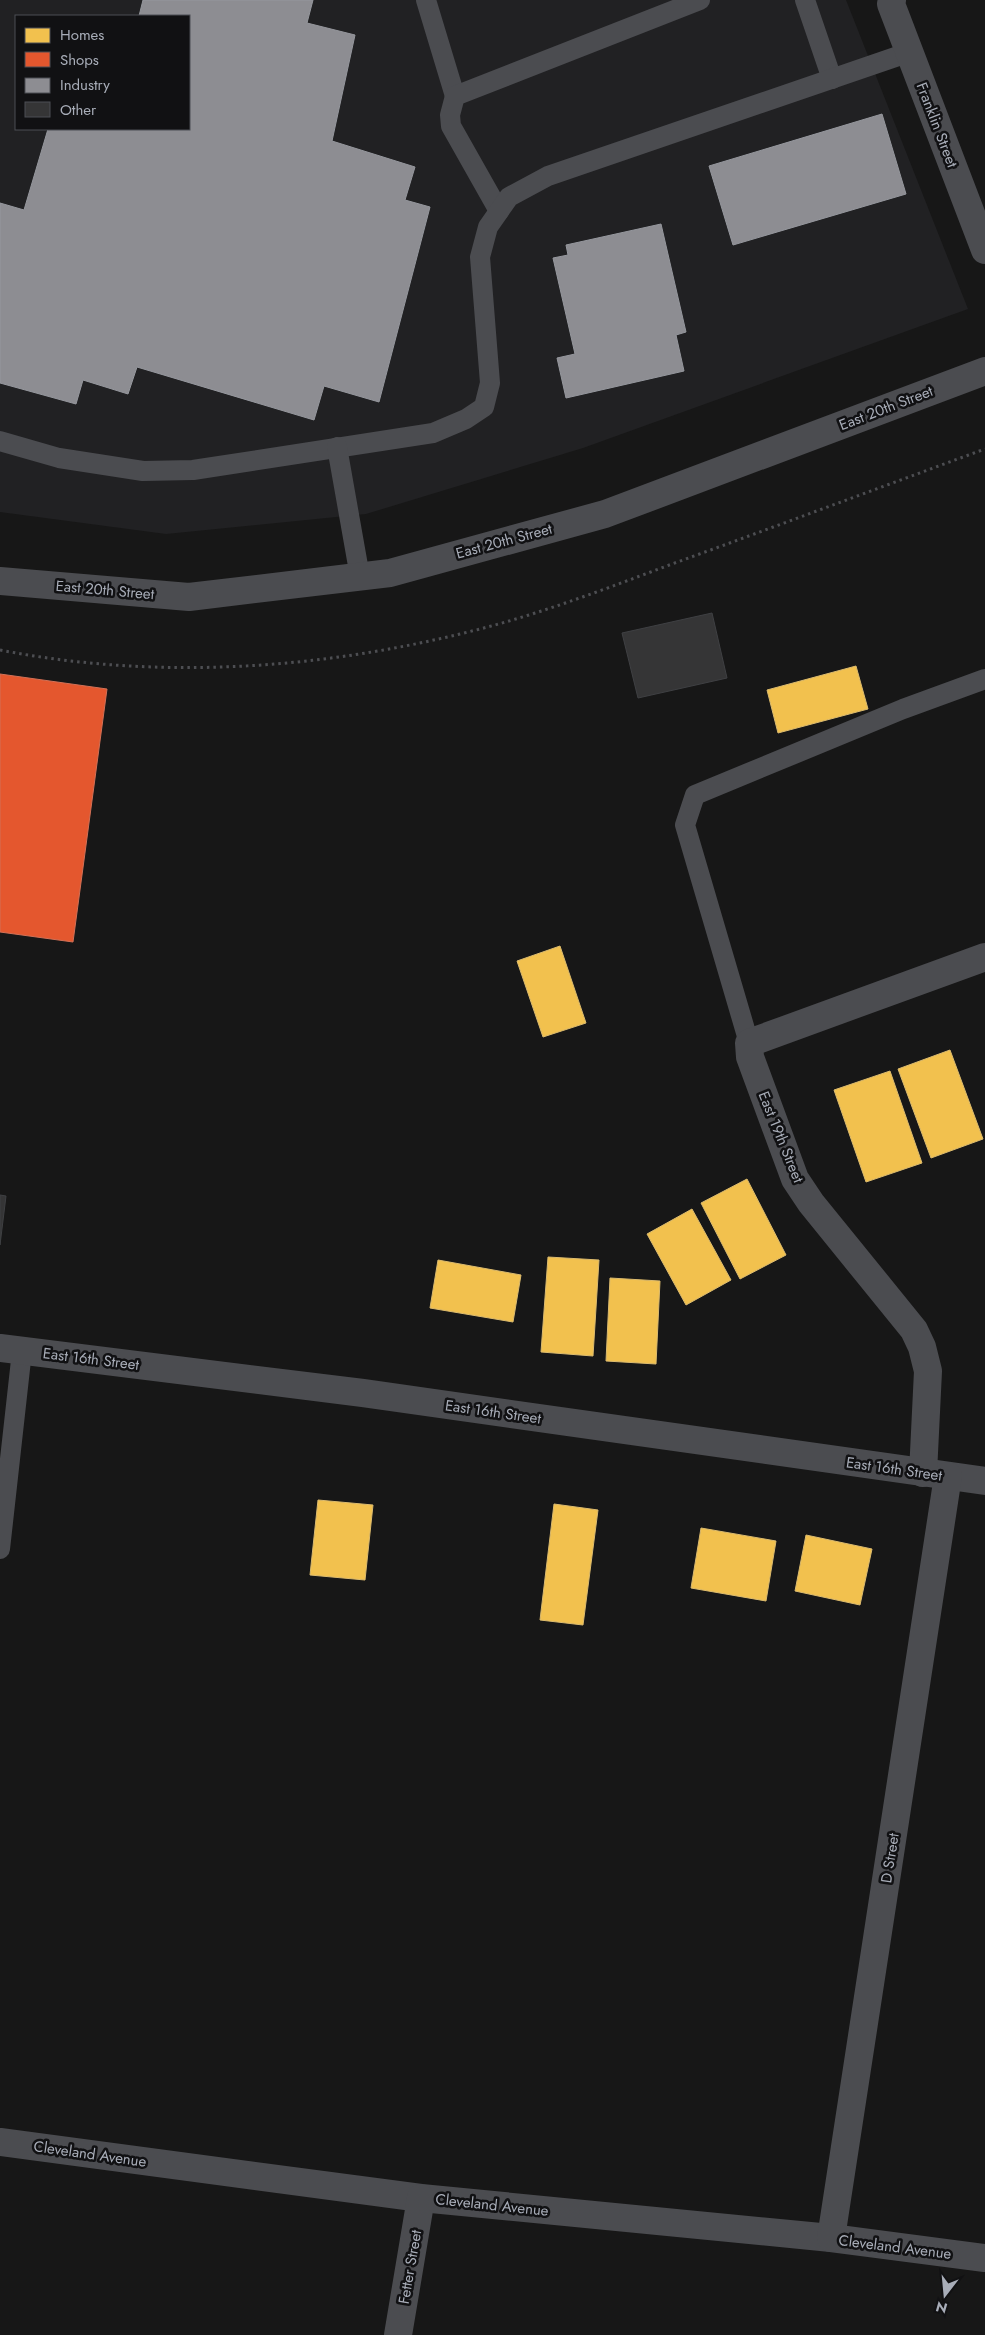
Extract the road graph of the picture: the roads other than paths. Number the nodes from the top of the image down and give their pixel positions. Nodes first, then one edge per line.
1 (426, 0) edge
2 (700, 0) edge
3 (805, 0) edge
4 (892, 0) edge
5 (910, 52) junction
6 (832, 79) junction
7 (455, 96) junction
8 (499, 211) junction
9 (985, 250) edge
10 (985, 371) edge
11 (0, 442) edge
12 (338, 448) junction
13 (360, 577) junction
14 (0, 581) edge
15 (985, 679) edge
16 (985, 957) edge
17 (749, 1043) junction
18 (11, 1349) edge
19 (935, 1475) junction
20 (985, 1481) edge
21 (0, 1549) edge
22 (0, 2142) edge
23 (421, 2198) junction
24 (832, 2238) junction
25 (985, 2258) edge
26 (398, 2335) edge

1 - 7 lane
2 - 7 lane
3 - 6 lane
4 - 5 street, Franklin Street
5 - 6 lane
5 - 9 street, Franklin Street
6 - 8 lane
7 - 8 lane
8 - 12 lane
10 - 13 street, East 20th Street
11 - 12 lane
12 - 13 lane
13 - 14 street, East 20th Street
15 - 17 lane
16 - 17 street
17 - 19 street, East 19th Street
18 - 19 street, East 16th Street
18 - 21 lane
19 - 20 street, East 16th Street
19 - 24 street, D Street
22 - 23 street, Cleveland Avenue
23 - 24 street, Cleveland Avenue
23 - 26 street, Fetter Street
24 - 25 street, Cleveland Avenue

